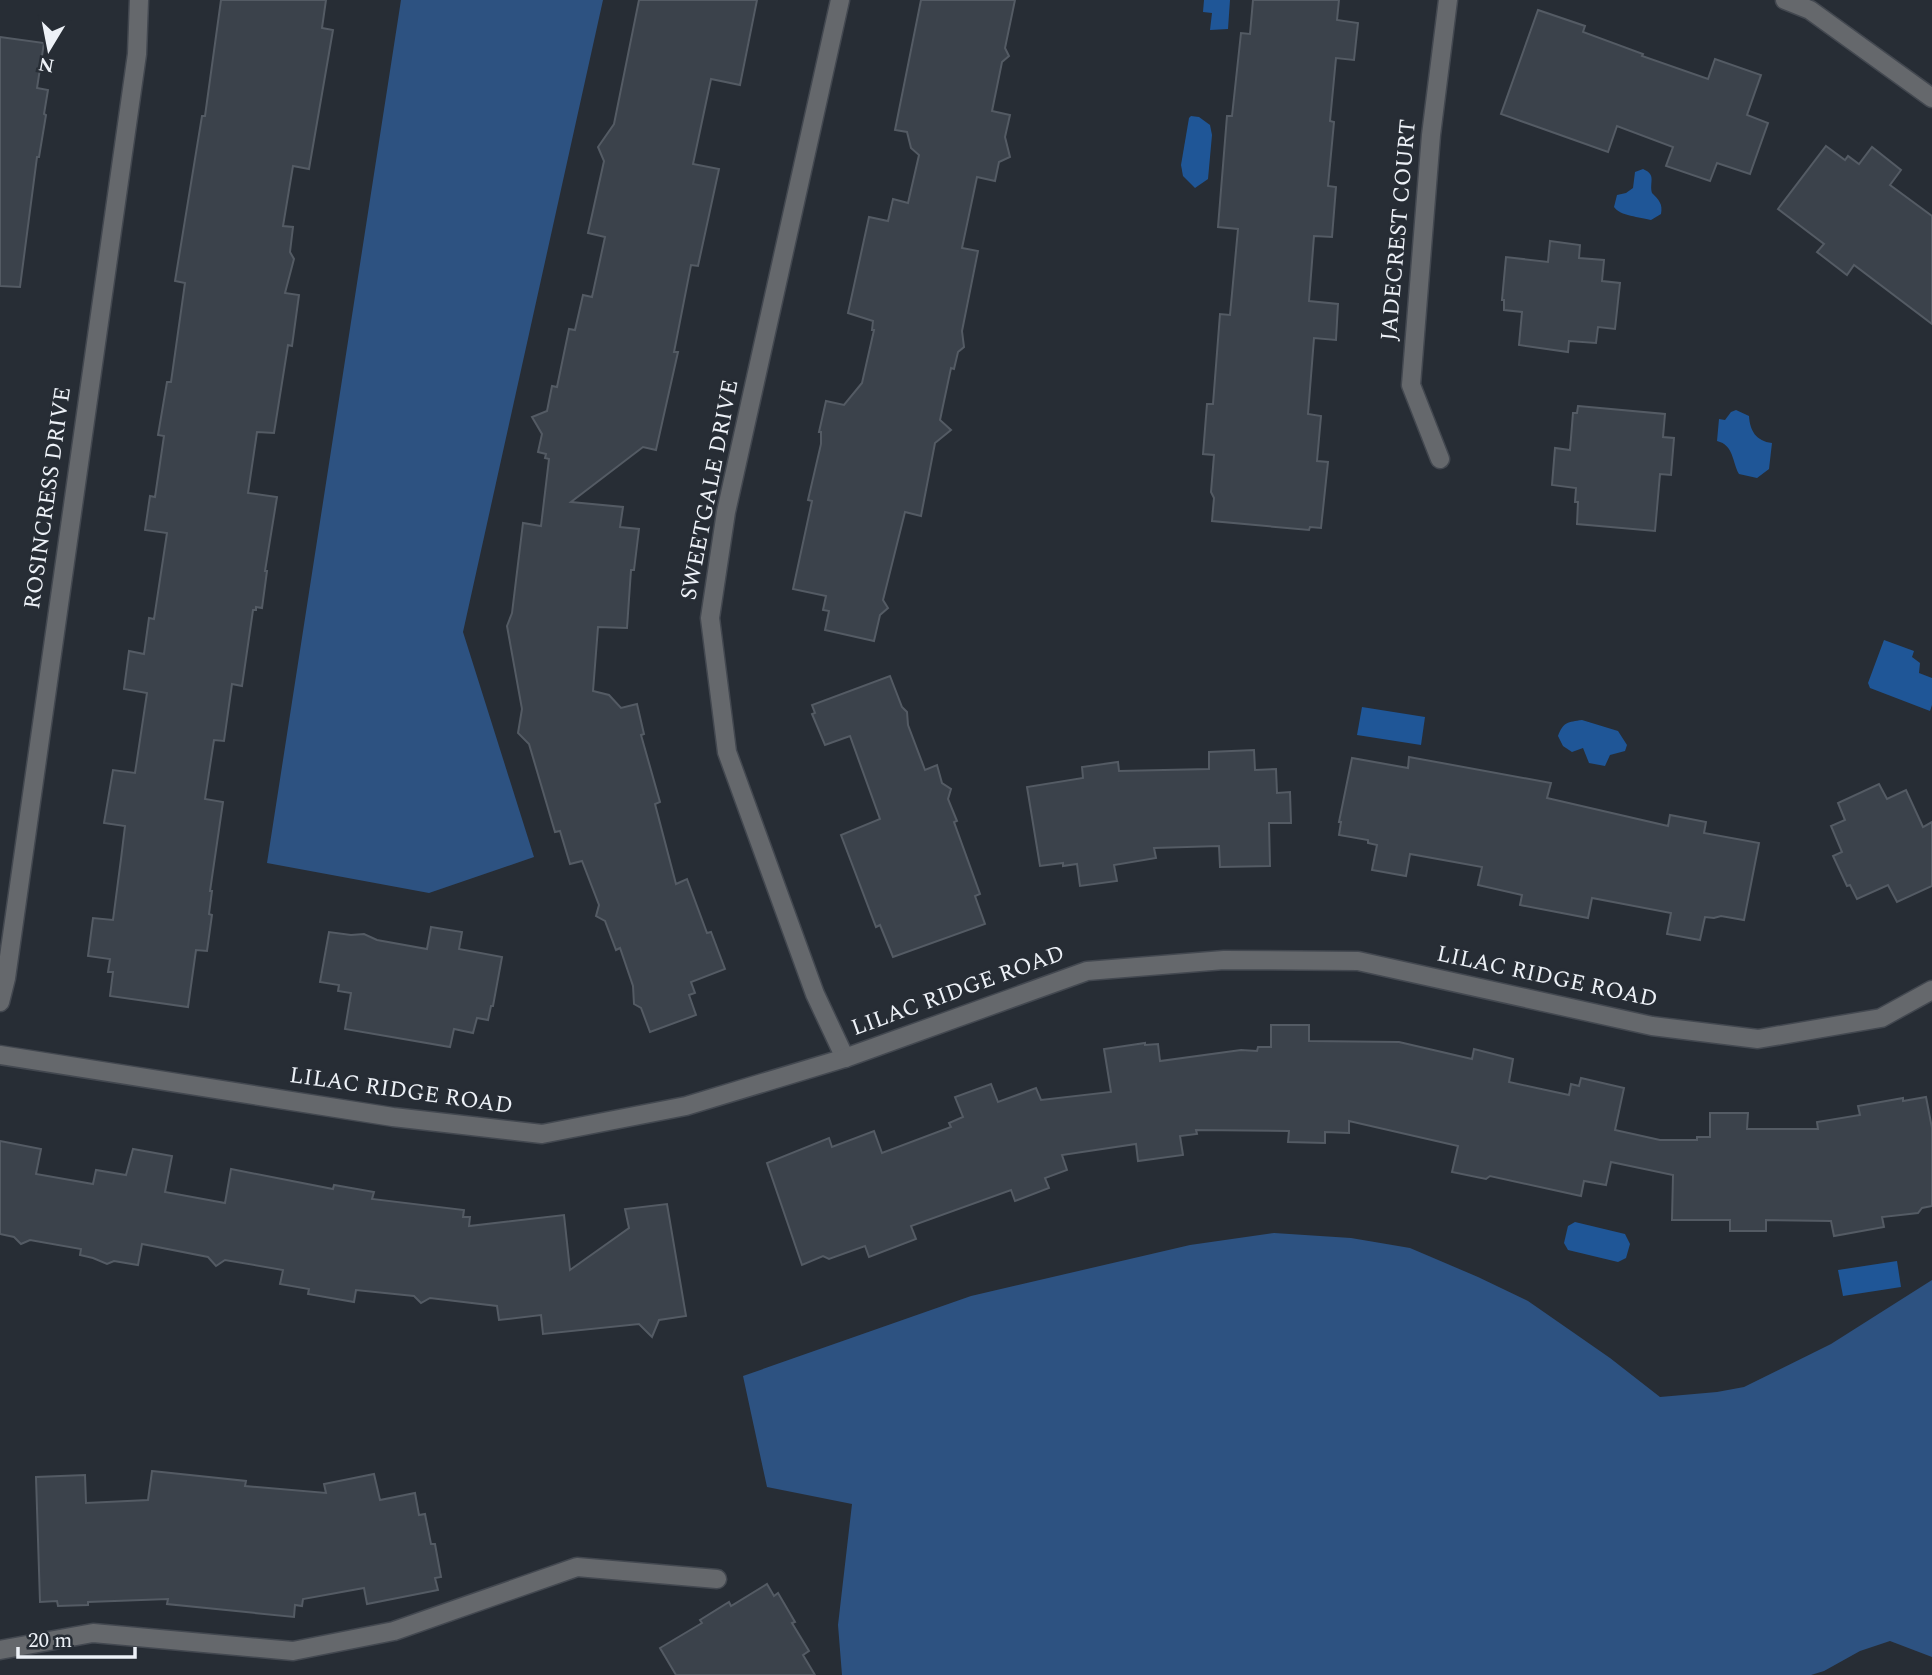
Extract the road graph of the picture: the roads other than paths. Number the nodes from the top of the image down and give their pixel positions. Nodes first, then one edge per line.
1 (139, 0) edge
2 (840, 0) edge
3 (1448, 0) edge
4 (1785, 0) edge
5 (1932, 98) edge
6 (1440, 459) dead end
7 (1932, 990) edge
8 (0, 1002) edge
9 (0, 1055) edge
10 (845, 1058) junction
11 (717, 1580) dead end
12 (0, 1650) edge

1 - 8 street, ROSINCRESS DRIVE
2 - 10 street, SWEETGALE DRIVE
3 - 6 street, JADECREST COURT
4 - 5 street
7 - 10 street, LILAC RIDGE ROAD
9 - 10 street, LILAC RIDGE ROAD
11 - 12 street

